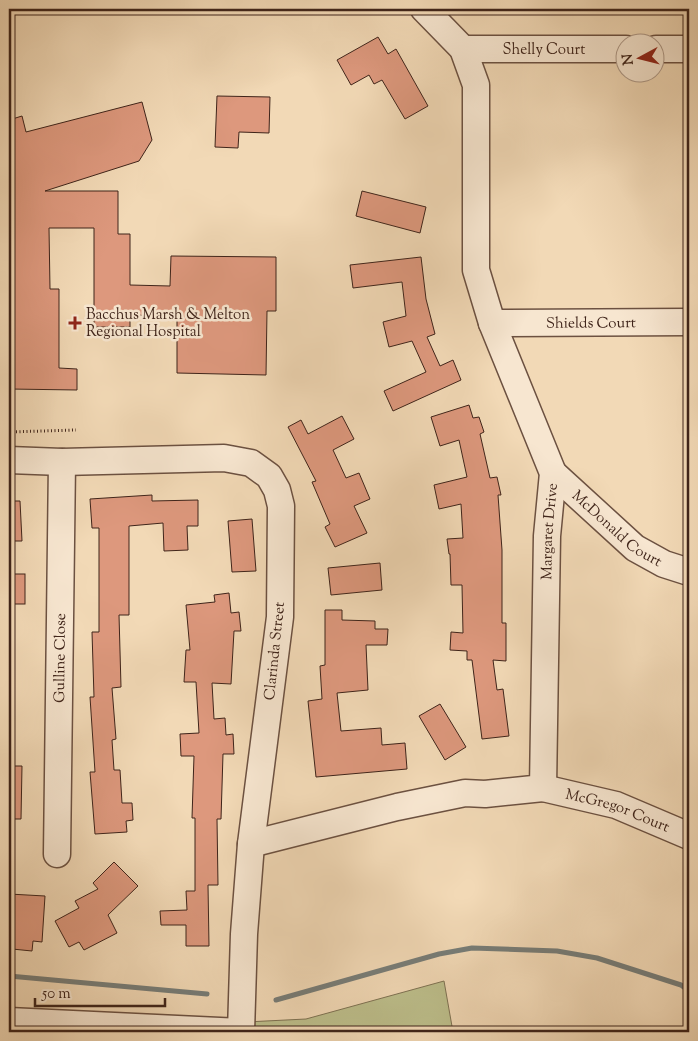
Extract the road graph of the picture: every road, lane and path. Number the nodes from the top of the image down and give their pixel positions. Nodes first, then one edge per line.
1 (424, 9) edge
2 (463, 49) junction
3 (616, 49) edge
4 (666, 49) edge
5 (689, 49) edge
6 (689, 322) edge
7 (492, 323) junction
8 (76, 430) dead end
9 (9, 432) edge
10 (9, 460) edge
11 (62, 462) junction
12 (553, 473) junction
13 (689, 572) edge
14 (543, 788) junction
15 (689, 836) edge
16 (251, 844) junction
17 (57, 854) dead end
18 (9, 1021) edge
19 (241, 1032) edge

1 - 2 street, Margaret Drive
2 - 3 street, Shelly Court
2 - 7 street, Margaret Drive
4 - 5 street
6 - 7 street, Shields Court
7 - 12 street, Margaret Drive
8 - 9 path
10 - 11 street, Clarinda Street
11 - 16 street, Clarinda Street
11 - 17 street, Gulline Close
12 - 13 street, McDonald Court
12 - 14 street, Margaret Drive
14 - 15 street, McGregor Court
14 - 16 street
16 - 19 street, Clarinda Street
18 - 19 street

